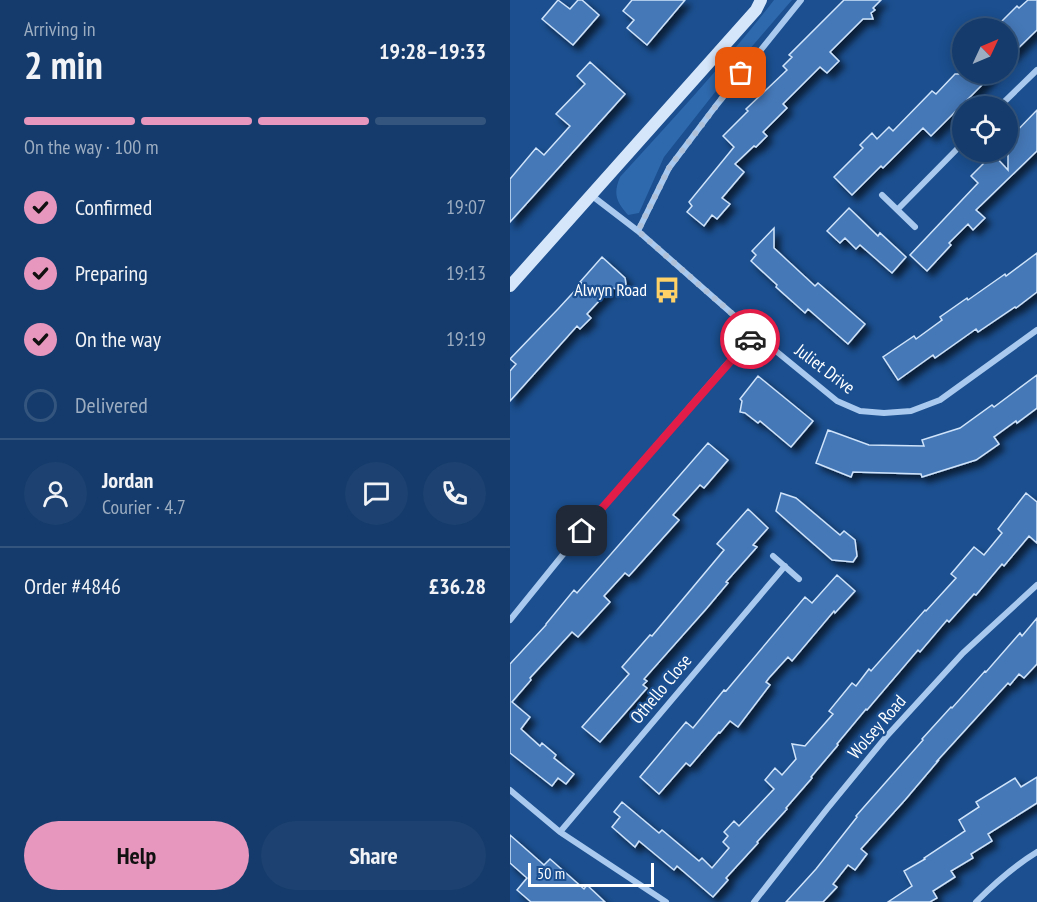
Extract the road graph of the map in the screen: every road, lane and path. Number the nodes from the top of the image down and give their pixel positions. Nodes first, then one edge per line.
1 (761, 0) edge
2 (801, 0) edge
3 (1037, 70) edge
4 (1010, 96) edge
5 (952, 154) edge
6 (591, 195) junction
7 (882, 195) dead end
8 (898, 209) junction
9 (915, 227) dead end
10 (638, 231) junction
11 (510, 286) edge
12 (1037, 330) edge
13 (754, 333) junction
14 (773, 556) dead end
15 (785, 566) junction
16 (799, 579) dead end
17 (1037, 585) edge
18 (510, 620) edge
19 (510, 790) edge
20 (560, 832) junction
21 (1037, 852) edge
22 (666, 902) edge
23 (754, 902) edge
24 (976, 902) edge

1 - 6 street
2 - 10 street
3 - 4 street
5 - 8 street
6 - 10 street, Juliet Drive
6 - 11 street
7 - 8 street
8 - 9 street
10 - 13 street, Juliet Drive
12 - 13 street, Juliet Drive
13 - 18 street
14 - 15 street
15 - 16 street
15 - 20 street, Othello Close
17 - 23 street, Wolsey Road
19 - 20 street
20 - 22 street
21 - 24 street

